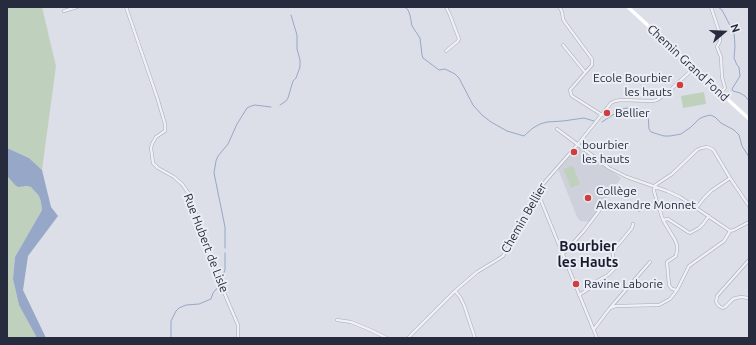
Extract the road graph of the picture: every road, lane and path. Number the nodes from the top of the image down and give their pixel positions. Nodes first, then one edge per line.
1 (77, 7) edge
2 (126, 7) edge
3 (446, 7) edge
4 (628, 7) edge
5 (711, 7) edge
6 (560, 8) dead end
7 (64, 11) dead end
8 (563, 45) dead end
9 (446, 51) dead end
10 (694, 68) junction
11 (585, 72) junction
12 (721, 93) junction
13 (602, 115) junction
14 (749, 119) edge
15 (557, 129) dead end
16 (578, 144) junction
17 (730, 178) junction
18 (654, 186) junction
19 (537, 191) junction
20 (657, 202) junction
21 (749, 206) edge
22 (602, 207) dead end
23 (696, 207) junction
24 (639, 210) dead end
25 (709, 216) junction
26 (664, 220) junction
27 (749, 222) edge
28 (633, 224) dead end
29 (730, 232) junction
30 (563, 254) junction
31 (749, 260) edge
32 (650, 262) dead end
33 (455, 290) junction
34 (677, 290) junction
35 (579, 295) junction
36 (749, 298) edge
37 (610, 308) junction
38 (337, 320) dead end
39 (594, 329) junction
40 (238, 338) edge
41 (387, 338) edge
42 (408, 338) edge
43 (475, 338) edge
44 (597, 338) edge

1 - 7 street
2 - 40 street, Rue Hubert de Lisle
3 - 9 street
4 - 10 street, Chemin Grand Fond
5 - 12 street
6 - 11 street
8 - 11 street
10 - 12 street, Chemin Grand Fond
10 - 13 street, Chemin Bellier
11 - 13 street
12 - 14 street, Chemin Grand Fond
13 - 16 street, Chemin Bellier
15 - 16 street
16 - 18 street
16 - 19 street, Chemin Bellier
17 - 18 street
17 - 21 street
17 - 23 street
18 - 20 street
18 - 23 street
19 - 30 street
19 - 33 street, Chemin Bellier
20 - 24 street
20 - 26 street
22 - 30 street
23 - 25 street
25 - 26 street
25 - 29 street
26 - 34 street
27 - 29 street
28 - 35 street
29 - 34 street
30 - 35 street
31 - 36 street
32 - 37 street
33 - 42 street, Chemin Bellier
33 - 43 street
34 - 37 street
35 - 39 street
37 - 39 street
38 - 41 street
39 - 44 street

